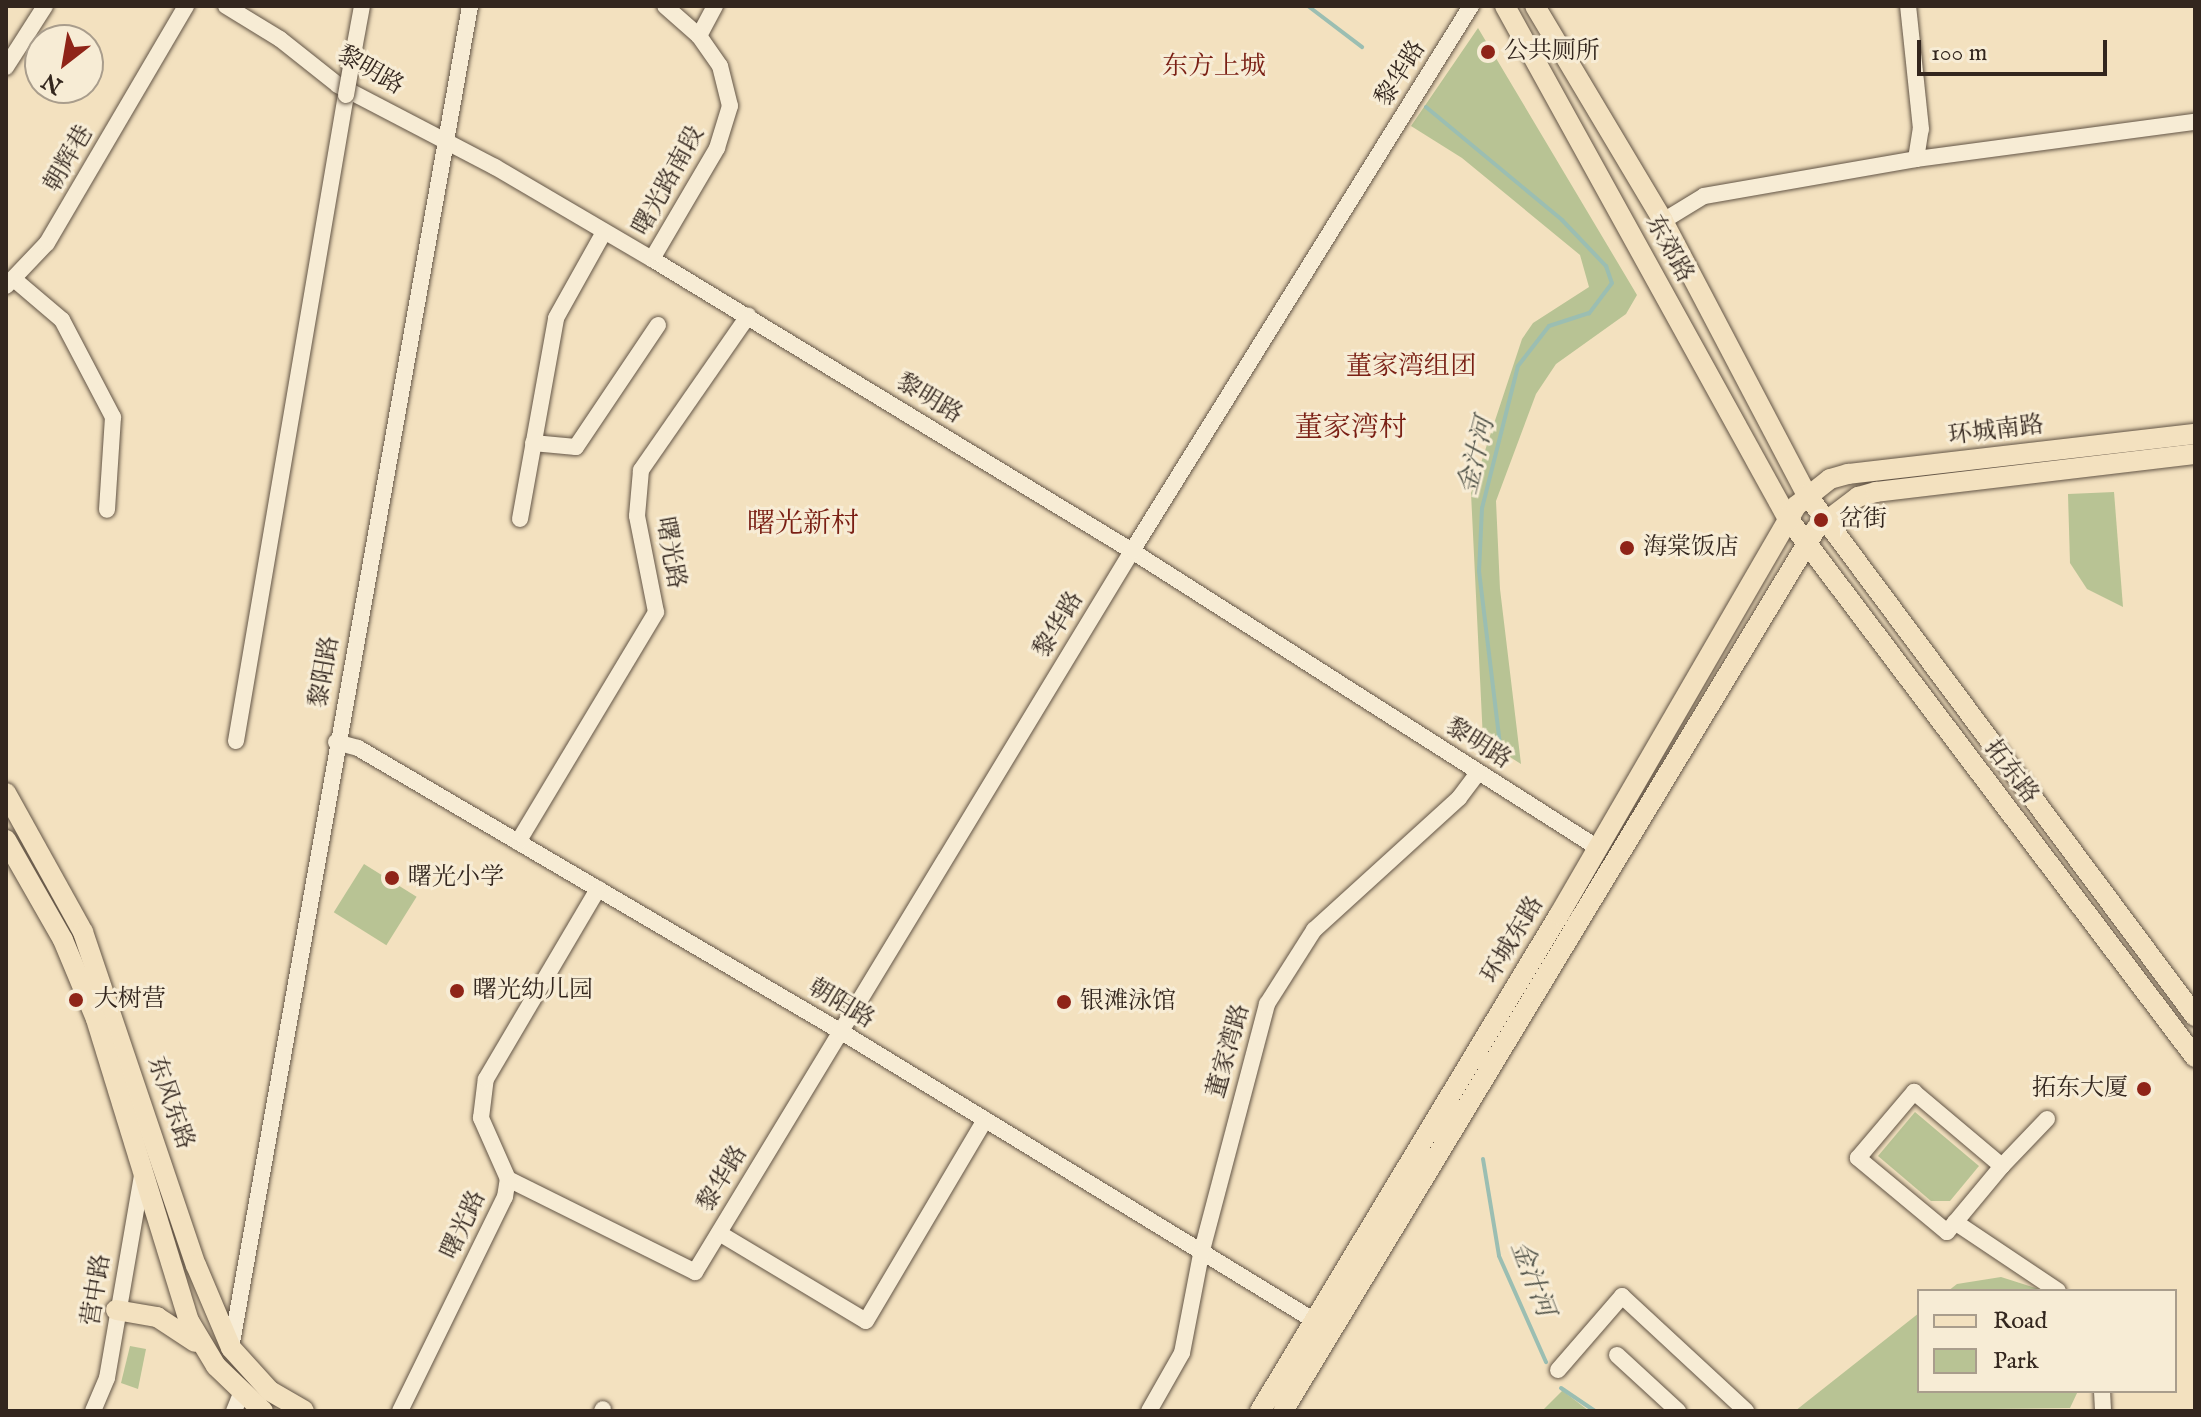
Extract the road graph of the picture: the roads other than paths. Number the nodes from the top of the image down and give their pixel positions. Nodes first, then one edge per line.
1 (45, 6) edge
2 (186, 6) edge
3 (226, 6) edge
4 (362, 6) edge
5 (470, 6) edge
6 (665, 6) edge
7 (715, 6) edge
8 (1471, 6) edge
9 (1505, 6) edge
10 (1535, 6) edge
11 (1908, 6) edge
12 (699, 36) junction
13 (6, 67) edge
14 (2195, 122) edge
15 (445, 140) junction
16 (1916, 159) junction
17 (1663, 221) junction
18 (603, 234) junction
19 (652, 259) junction
20 (11, 283) edge
21 (748, 316) junction
22 (658, 325) dead end
23 (2195, 434) edge
24 (533, 443) junction
25 (2195, 454) edge
26 (1807, 495) junction
27 (107, 510) dead end
28 (1787, 517) junction
29 (520, 519) dead end
30 (1825, 521) junction
31 (1806, 542) junction
32 (1132, 551) junction
33 (236, 741) dead end
34 (336, 742) junction
35 (1478, 773) junction
36 (6, 793) edge
37 (6, 840) edge
38 (518, 842) junction
39 (1598, 848) junction
40 (598, 889) junction
41 (2195, 1016) edge
42 (840, 1031) junction
43 (2195, 1057) edge
44 (2047, 1119) dead end
45 (985, 1120) junction
46 (2002, 1166) junction
47 (142, 1175) junction
48 (508, 1179) junction
49 (1955, 1222) junction
50 (719, 1233) junction
51 (1201, 1254) junction
52 (2055, 1289) edge
53 (116, 1310) junction
54 (1315, 1321) junction
55 (231, 1348) junction
56 (204, 1350) junction
57 (1617, 1355) dead end
58 (1558, 1370) dead end
59 (237, 1403) edge
60 (93, 1411) edge
61 (263, 1411) edge
62 (304, 1411) edge
63 (400, 1411) edge
64 (1149, 1411) edge
65 (1260, 1411) edge
66 (1283, 1411) edge
67 (1678, 1411) edge
68 (1746, 1411) edge

1 - 13 street
2 - 20 street, 朝辉巷
3 - 15 street, 黎明路
4 - 33 street, bridge
5 - 15 street, 黎阳路
6 - 12 street, 曙光路南段
7 - 12 street
8 - 32 street, 黎华路
9 - 28 main road, 东郊路
10 - 17 main road, 东郊路
11 - 16 street
12 - 19 street, 曙光路南段
14 - 16 street
15 - 18 street, 黎明路
15 - 34 street, 黎阳路
16 - 17 street
17 - 26 main road, 东郊路
18 - 19 street, 黎明路
18 - 24 street
19 - 21 street, 黎明路
20 - 27 street
21 - 32 street, 黎明路
21 - 38 street, 曙光路
22 - 24 street
23 - 26 main road, 环城南路
24 - 29 street
25 - 30 main road, 环城南路
26 - 28 main road, 环城东路
26 - 30 main road, 拓东路
28 - 31 main road, 拓东路
28 - 39 main road, 环城东路
30 - 31 main road, 环城东路
30 - 41 main road, 拓东路
31 - 43 main road, 拓东路
31 - 66 main road, 环城东路
32 - 35 street, 黎明路
32 - 42 street, 黎华路
34 - 38 street, 朝阳路
34 - 55 street, 黎阳路
35 - 39 street, 黎明路
35 - 51 street, 董家湾路
36 - 55 main road, 东风东路
37 - 47 main road, 东风东路
38 - 40 street, 朝阳路
39 - 54 main road, 环城东路
40 - 42 street, 朝阳路
40 - 48 street, 曙光路
42 - 45 street, 朝阳路
42 - 50 street, 黎华路
44 - 46 street
45 - 50 street
45 - 51 street, 朝阳路
46 - 49 street
46 - 49 street
47 - 53 street, 营中路
47 - 56 main road, 东风东路
48 - 50 street, 黎华路
48 - 63 street, 曙光路
49 - 52 street
51 - 54 street, 朝阳路
51 - 64 street, 董家湾路
53 - 56 main road
53 - 60 street, 营中路
54 - 65 main road, 环城东路
55 - 62 main road, 东风东路
56 - 59 main road, 东风东路
57 - 67 street
58 - 68 street
59 - 61 main road, 东风东路

